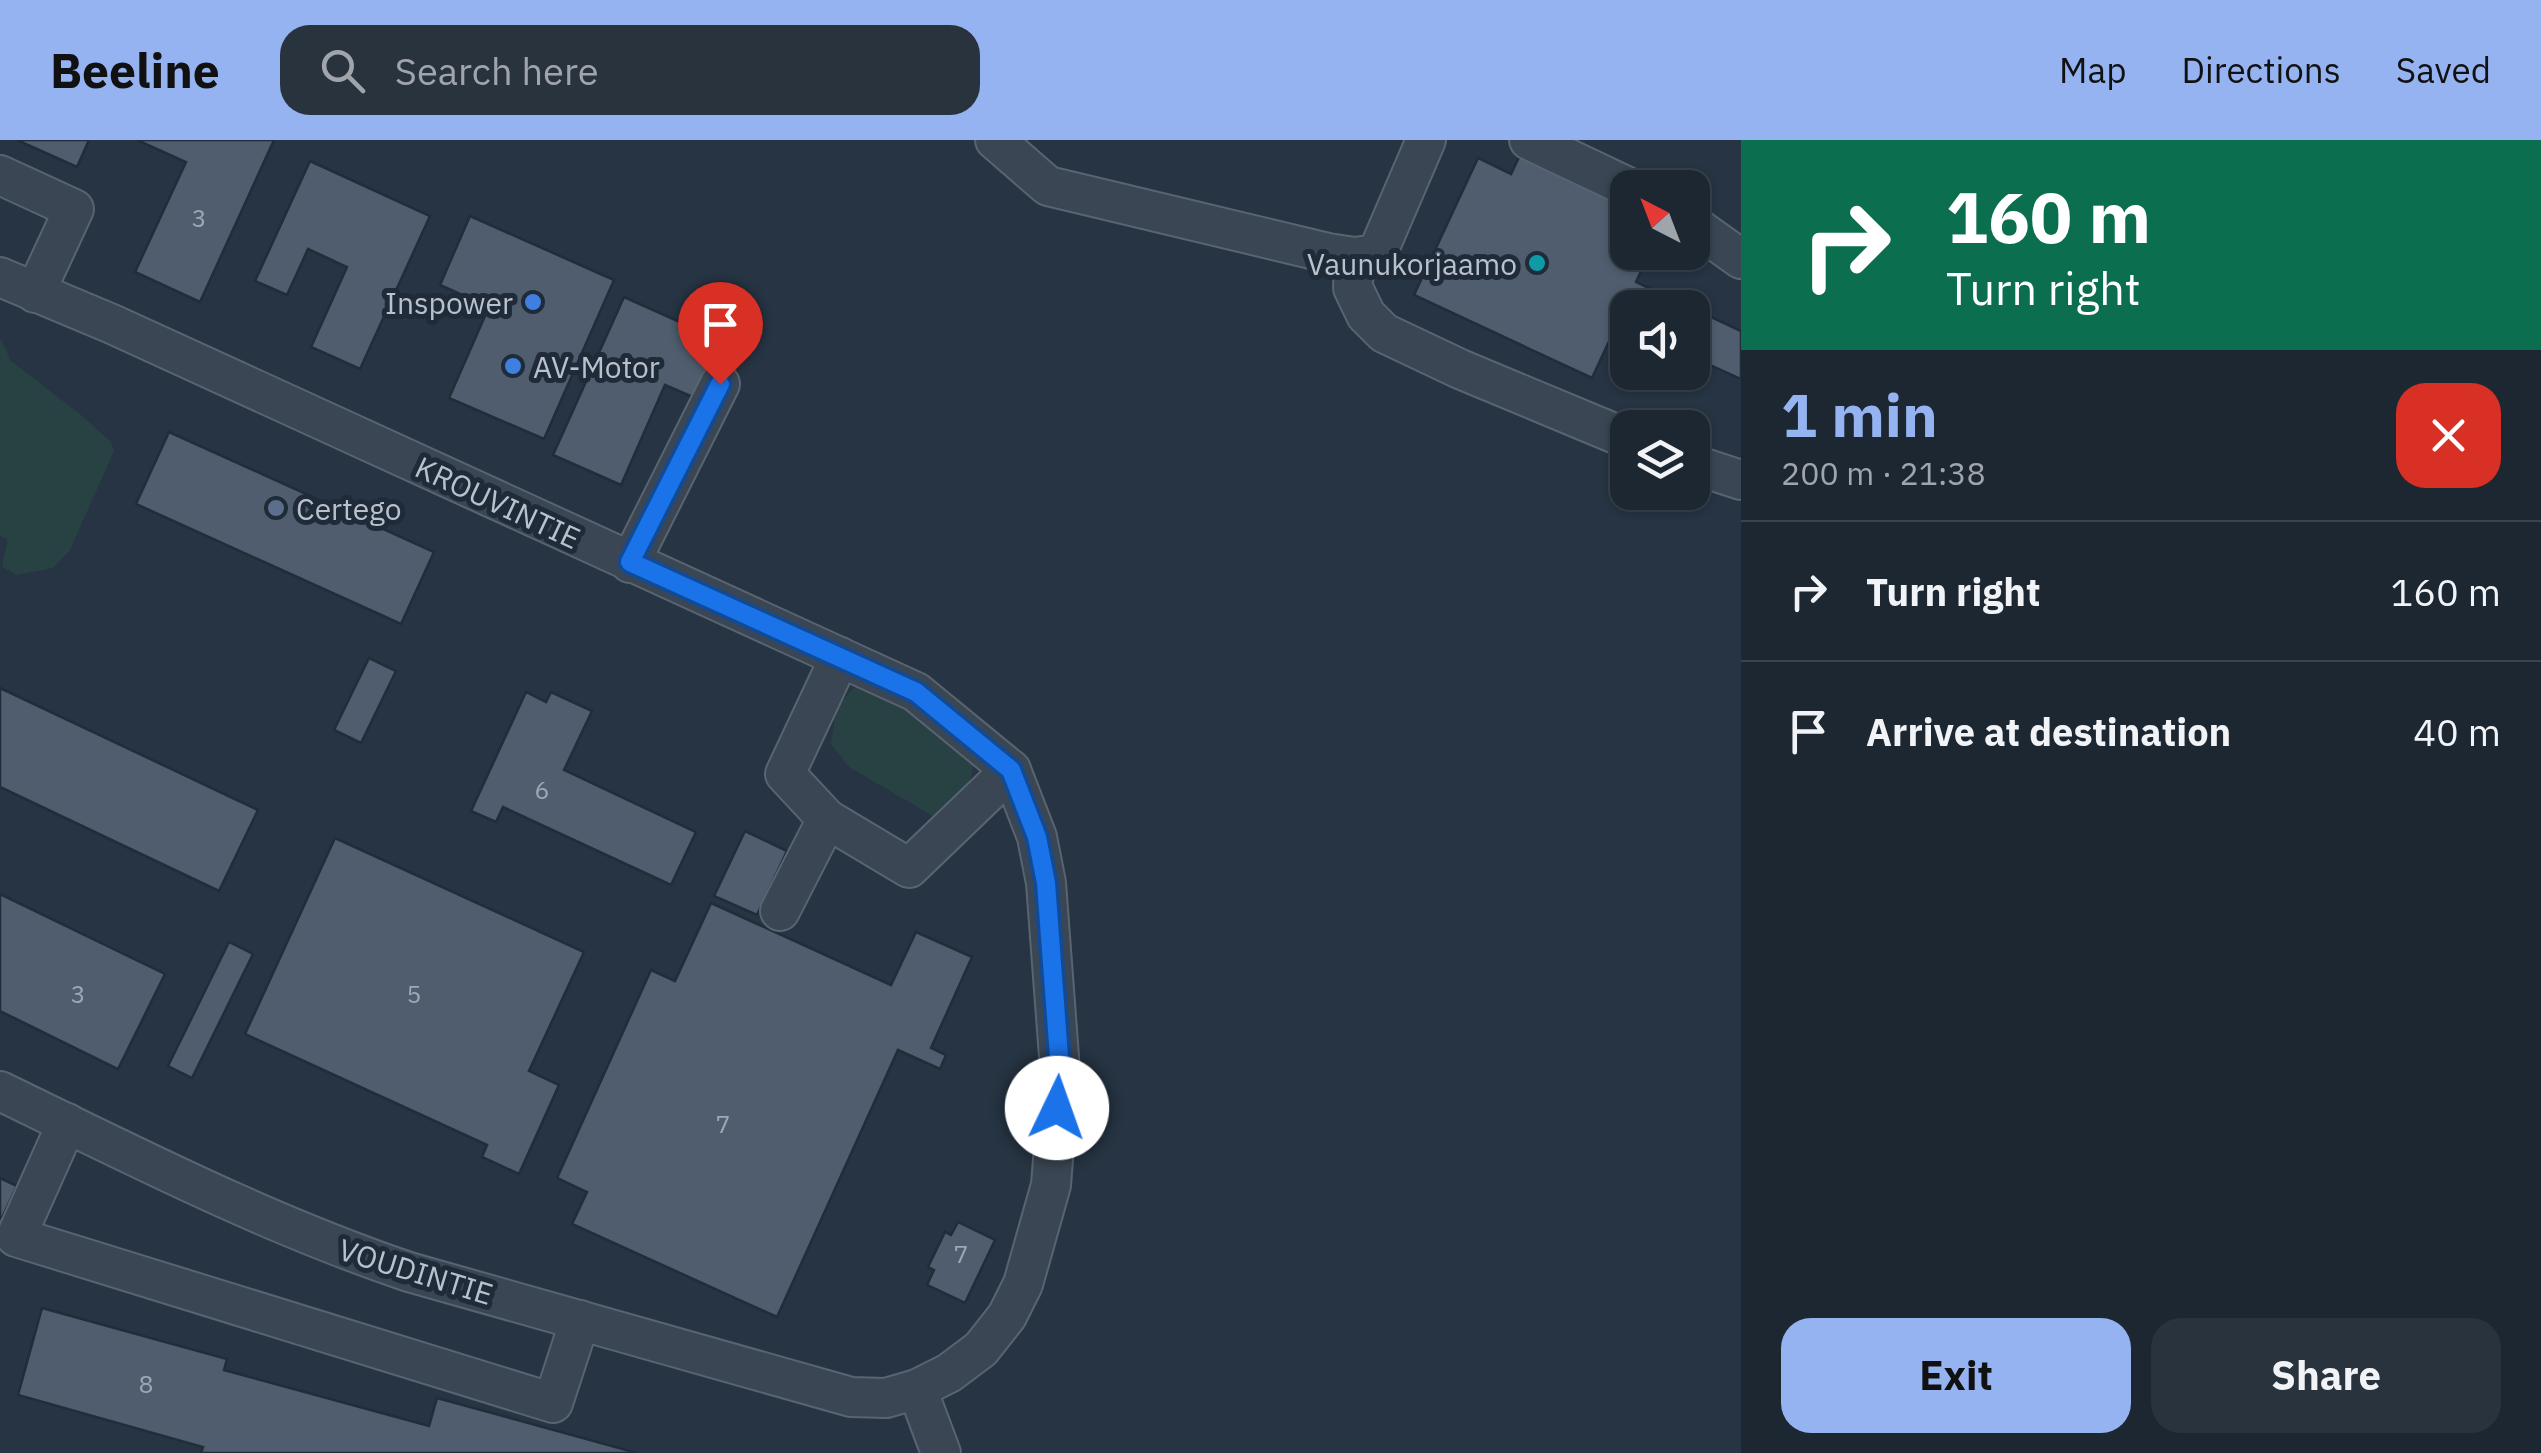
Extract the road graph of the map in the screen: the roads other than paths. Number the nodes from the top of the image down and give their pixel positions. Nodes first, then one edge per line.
1 (995, 140) edge
2 (1426, 140) edge
3 (1529, 140) edge
4 (0, 175) edge
5 (1610, 178) edge
6 (1710, 237) edge
7 (1354, 257) junction
8 (1741, 259) edge
9 (0, 277) edge
10 (35, 293) junction
11 (720, 384) dead end
12 (1610, 432) edge
13 (1710, 470) edge
14 (1741, 480) edge
15 (630, 562) junction
16 (840, 658) junction
17 (1011, 770) junction
18 (827, 820) junction
19 (780, 910) dead end
20 (0, 1091) edge
21 (67, 1123) junction
22 (580, 1320) junction
23 (917, 1389) junction
24 (852, 1397) joint
25 (941, 1453) edge

1 - 7 street
2 - 7 street
3 - 5 street
4 - 10 street
6 - 8 street
7 - 12 street
9 - 10 street, KROUVINTIE
10 - 15 street, KROUVINTIE
11 - 15 street
13 - 14 street
15 - 16 street, KROUVINTIE
16 - 17 street, KROUVINTIE
16 - 18 street
17 - 18 street
17 - 23 street, KROUVINTIE
18 - 19 street
20 - 21 street, VOUDINTIE
21 - 22 street, VOUDINTIE
21 - 22 street
22 - 24 street, VOUDINTIE
23 - 24 street, KROUVINTIE
23 - 25 street

